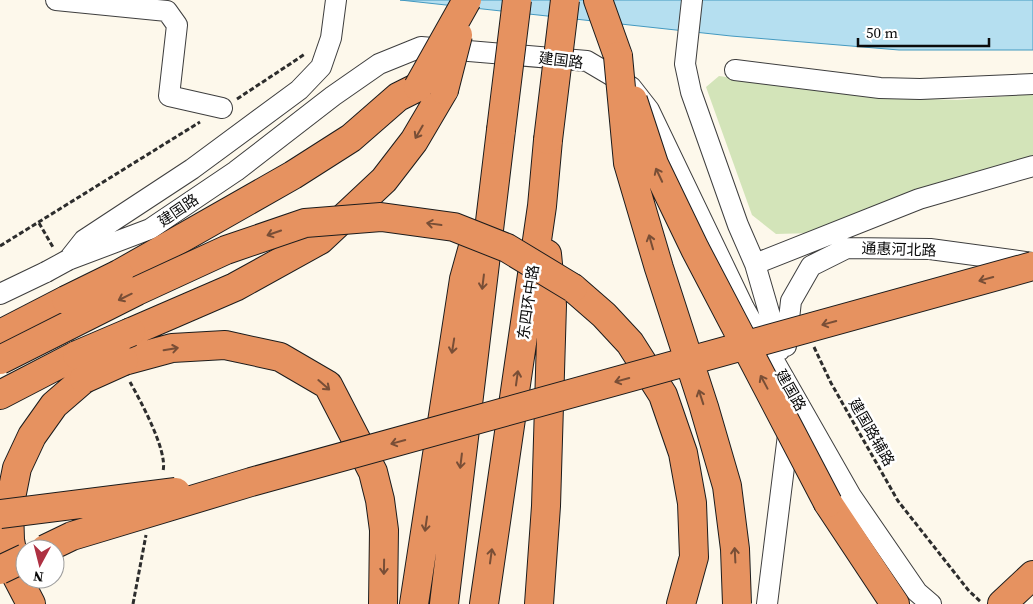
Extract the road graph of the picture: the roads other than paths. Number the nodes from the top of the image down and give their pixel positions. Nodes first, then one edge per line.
1 (56, 0) edge
2 (467, 0) edge
3 (517, 0) edge
4 (566, 0) edge
5 (598, 0) edge
6 (692, 0) edge
7 (335, 8) edge
8 (618, 56) junction
9 (735, 70) dead end
10 (1033, 84) edge
11 (431, 88) junction
12 (222, 108) road end
13 (497, 163) junction
14 (1033, 166) edge
15 (542, 206) junction
16 (63, 259) junction
17 (1033, 263) edge
18 (755, 264) junction
19 (1033, 266) edge
20 (0, 294) edge
21 (0, 334) edge
22 (0, 360) edge
23 (81, 367) junction
24 (792, 392) junction
25 (0, 395) edge
26 (252, 482) junction
27 (0, 514) edge
28 (65, 540) edge
29 (15, 563) edge
30 (0, 570) edge
31 (1033, 575) edge
32 (31, 604) edge
33 (383, 604) edge
34 (414, 604) edge
35 (444, 604) edge
36 (484, 604) edge
37 (539, 604) edge
38 (682, 604) edge
39 (737, 604) edge
40 (768, 604) edge
41 (894, 604) edge
42 (931, 604) edge
43 (1002, 604) edge

1 - 12 street
2 - 11 highway, bridge
3 - 13 highway, bridge
4 - 15 highway, 东四环中路, bridge
5 - 8 highway
6 - 18 street
7 - 16 street
39 -> 8 highway, bridge
41 -> 8 highway, bridge
9 - 10 street
11 - 21 highway, bridge
11 -> 23 highway, bridge
13 -> 34 highway
13 -> 35 highway
14 - 18 street, 通惠河北路
36 -> 15 highway, 东四环中路
15 - 37 highway
16 - 20 street, bridge
16 - 24 street, 建国路
17 - 24 street, 通惠河北路
18 - 24 street
19 -> 26 highway, bridge
38 -> 22 highway, bridge
23 - 25 highway
23 - 32 highway
23 -> 33 highway, bridge
24 - 40 street
24 - 42 street, 建国路
26 - 27 highway, bridge
26 - 28 highway, bridge
29 - 30 highway, bridge
31 - 43 highway

